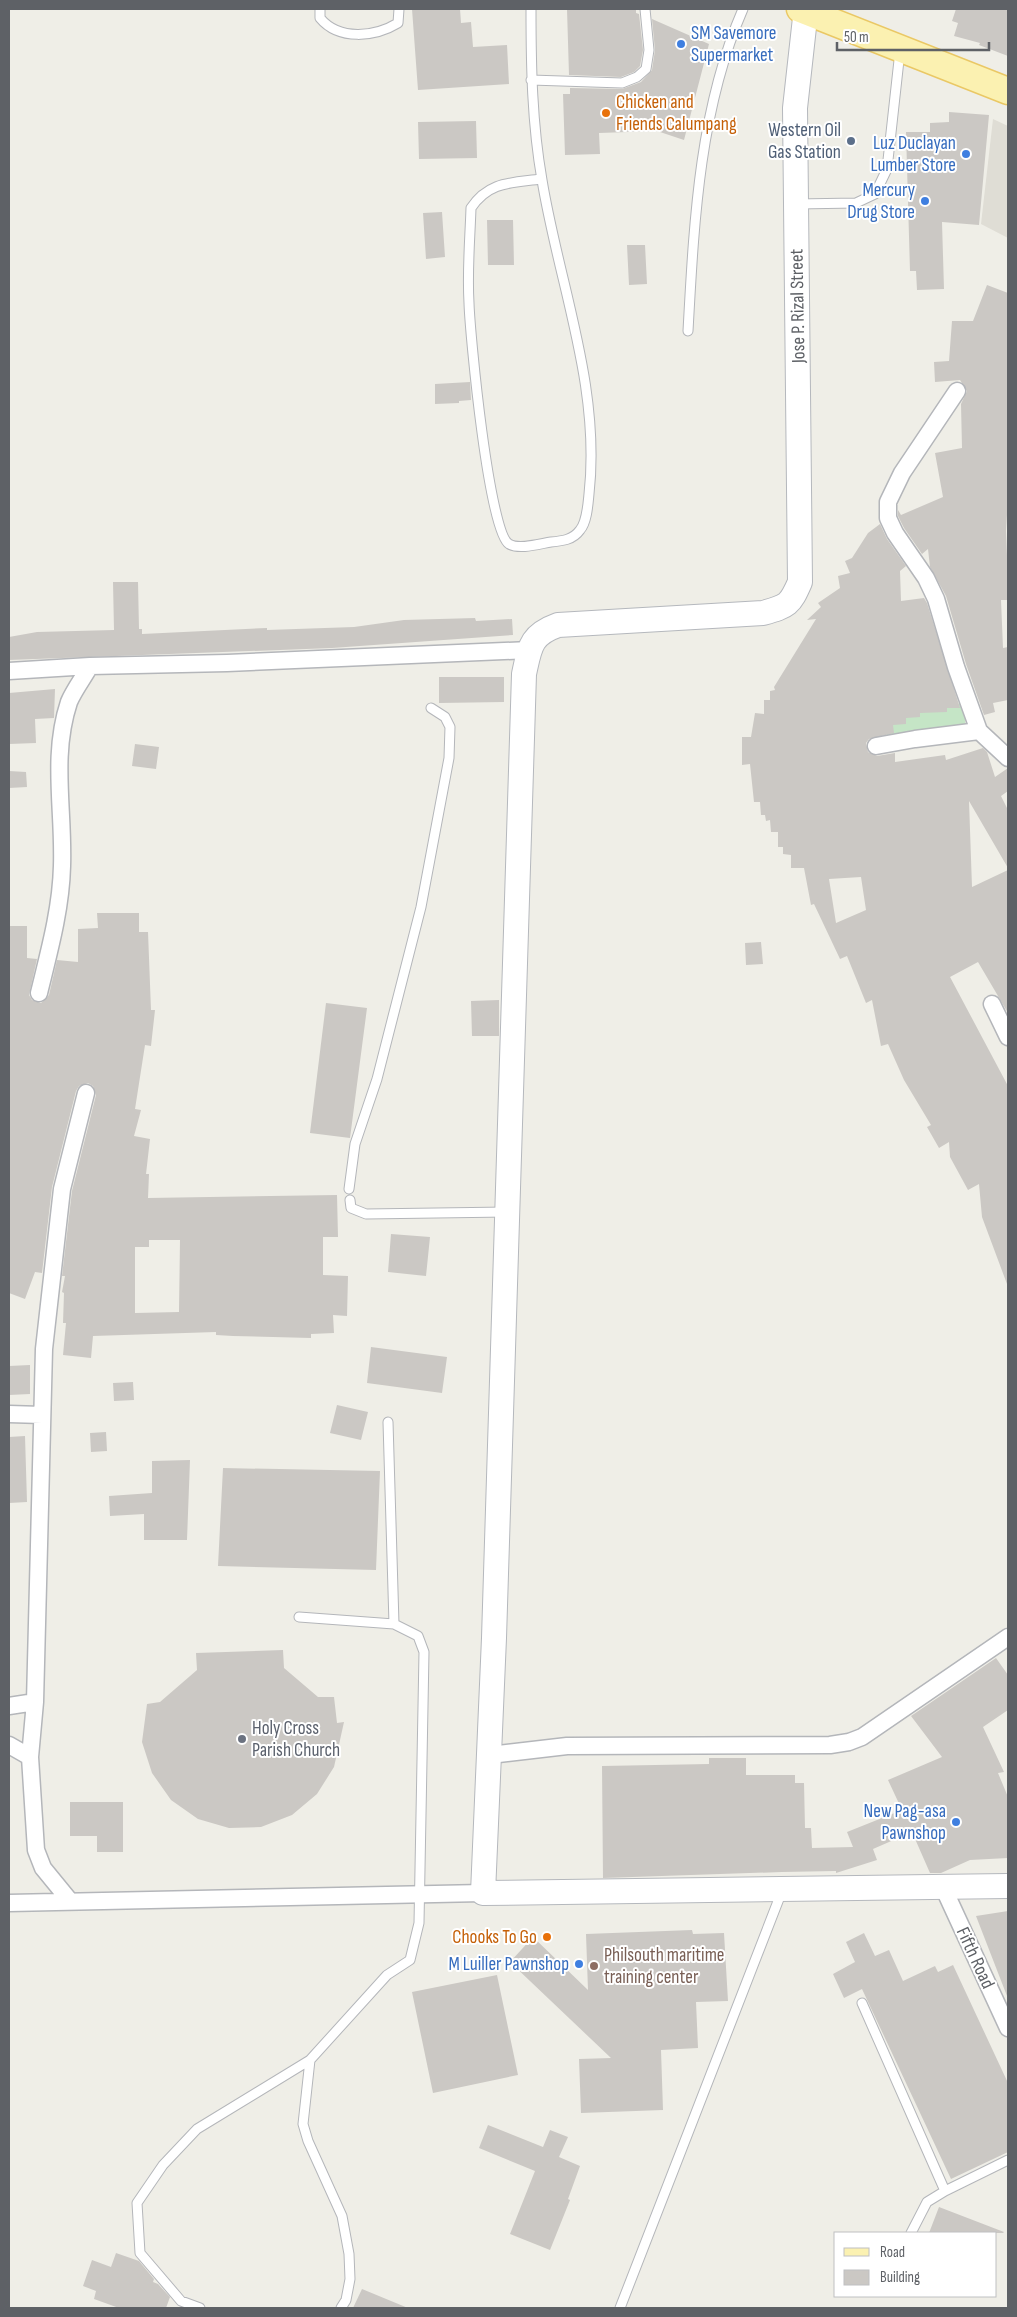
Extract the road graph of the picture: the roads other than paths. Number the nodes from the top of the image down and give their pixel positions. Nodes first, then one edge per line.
1 (320, 9) edge
2 (398, 9) edge
3 (531, 9) edge
4 (645, 9) edge
5 (743, 9) edge
6 (804, 10) edge
7 (900, 50) junction
8 (531, 80) junction
9 (1008, 91) edge
10 (542, 179) junction
11 (796, 204) junction
12 (688, 331) dead end
13 (957, 392) dead end
14 (530, 650) junction
15 (90, 666) junction
16 (9, 671) edge
17 (431, 708) dead end
18 (979, 731) junction
19 (876, 746) dead end
20 (1008, 758) edge
21 (39, 993) dead end
22 (992, 1004) dead end
23 (1008, 1037) edge
24 (86, 1093) dead end
25 (349, 1189) dead end
26 (350, 1200) dead end
27 (507, 1212) junction
28 (9, 1414) edge
29 (42, 1415) junction
30 (388, 1422) dead end
31 (299, 1617) dead end
32 (394, 1624) junction
33 (1008, 1637) edge
34 (35, 1702) junction
35 (9, 1706) edge
36 (9, 1745) edge
37 (490, 1755) junction
38 (30, 1757) junction
39 (1008, 1886) edge
40 (943, 1887) junction
41 (783, 1888) junction
42 (482, 1893) junction
43 (418, 1894) junction
44 (70, 1901) junction
45 (10, 1907) edge
46 (862, 2003) dead end
47 (1008, 2028) edge
48 (310, 2060) junction
49 (1008, 2160) edge
50 (946, 2191) junction
51 (911, 2232) edge
52 (200, 2308) edge
53 (341, 2308) edge
54 (620, 2308) edge

1 - 2 lane
3 - 8 lane
4 - 8 lane
5 - 12 lane
6 - 7 main road
6 - 11 street, Jose P. Rizal Street
7 - 9 main road
7 - 11 lane
8 - 10 lane
10 - 10 lane
11 - 14 street, Jose P. Rizal Street
13 - 18 street
14 - 15 street
14 - 27 street
15 - 16 street
15 - 21 street
17 - 25 lane
18 - 19 street
18 - 20 street
22 - 23 street
24 - 29 street
26 - 27 lane
27 - 37 street
28 - 29 street
29 - 34 street
30 - 32 lane
31 - 32 lane
32 - 43 lane
33 - 37 street
34 - 35 street
34 - 38 street
36 - 38 street
37 - 42 street
38 - 44 street
39 - 40 street
40 - 41 street
40 - 47 street, Fifth Road
41 - 42 street
41 - 54 lane
42 - 43 street
43 - 44 street
43 - 48 lane
44 - 45 street
46 - 50 lane
48 - 52 lane
48 - 53 lane
49 - 50 lane
50 - 51 lane

